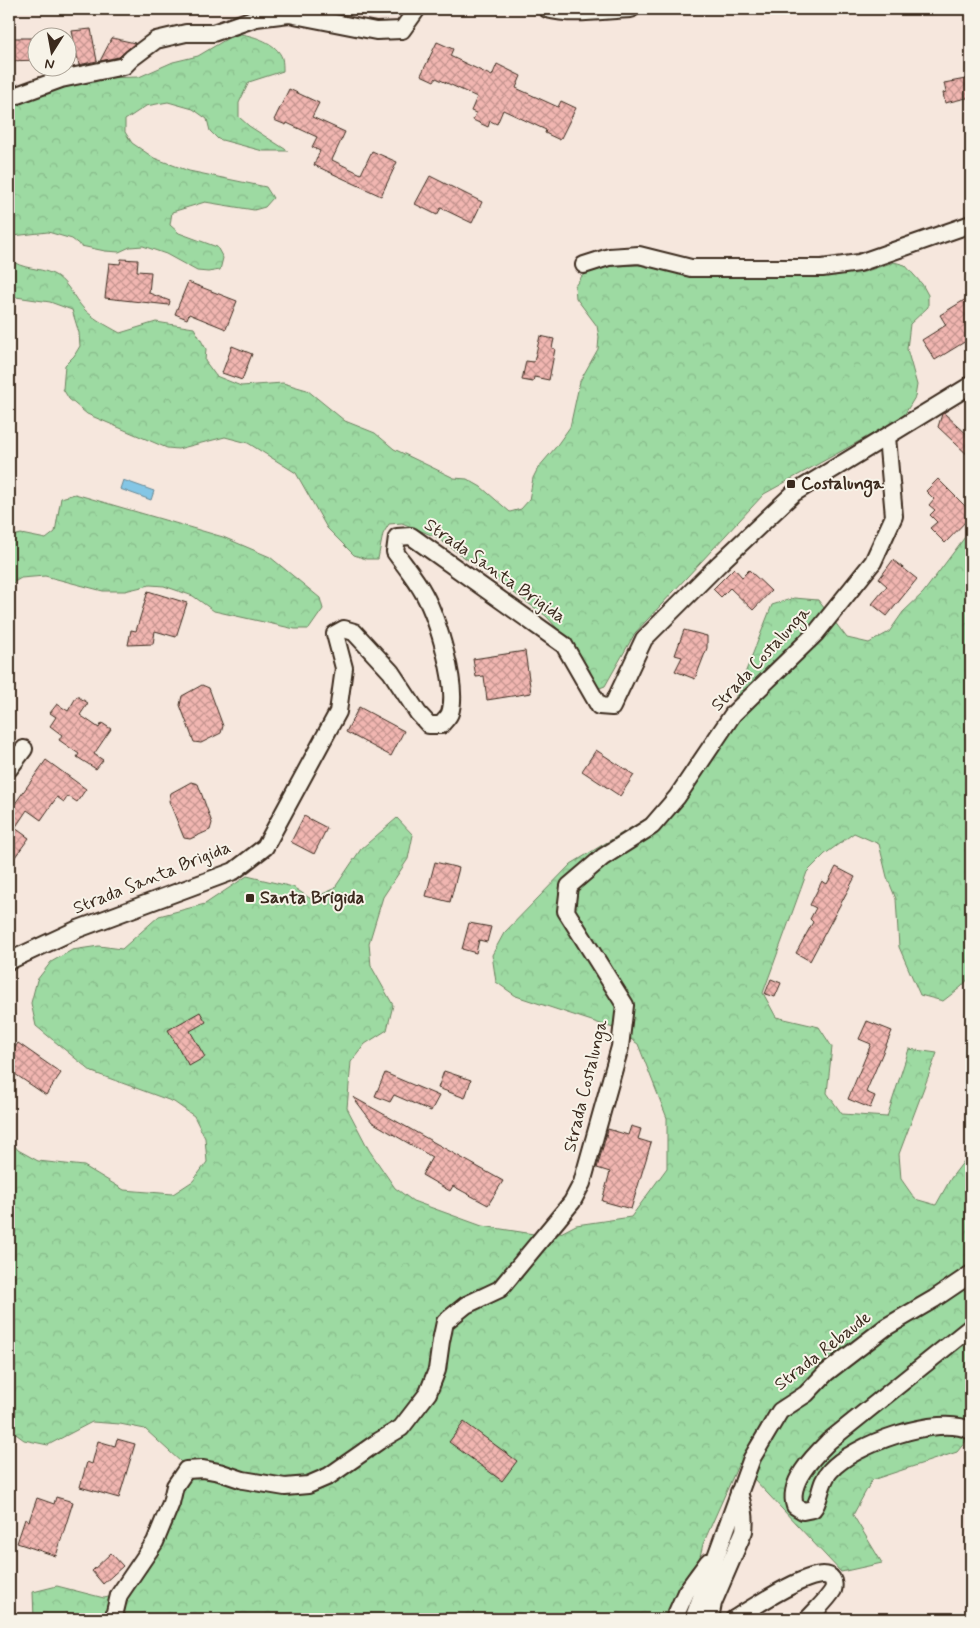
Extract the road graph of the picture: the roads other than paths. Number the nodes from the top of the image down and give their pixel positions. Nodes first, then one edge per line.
1 (417, 9) edge
2 (547, 9) edge
3 (631, 9) edge
4 (9, 98) edge
5 (971, 224) edge
6 (584, 265) dead end
7 (971, 385) edge
8 (887, 437) junction
9 (24, 749) dead end
10 (9, 769) edge
11 (9, 962) edge
12 (971, 1274) edge
13 (971, 1326) edge
14 (971, 1430) edge
15 (738, 1492) junction
16 (717, 1551) junction
17 (116, 1619) edge
18 (674, 1619) edge
19 (695, 1619) edge
20 (710, 1619) edge
21 (734, 1619) edge
22 (808, 1619) edge

1 - 4 street
2 - 3 street
5 - 6 street
7 - 8 street, Strada Santa Brigida
8 - 11 street, Strada Santa Brigida
8 - 17 street, Strada Costalunga
9 - 10 street
12 - 15 street, Strada Rebaude
13 - 14 street
15 - 16 street, Strada Rebaude
15 - 20 street
16 - 18 street
16 - 19 street, Strada Rebaude
21 - 22 street

